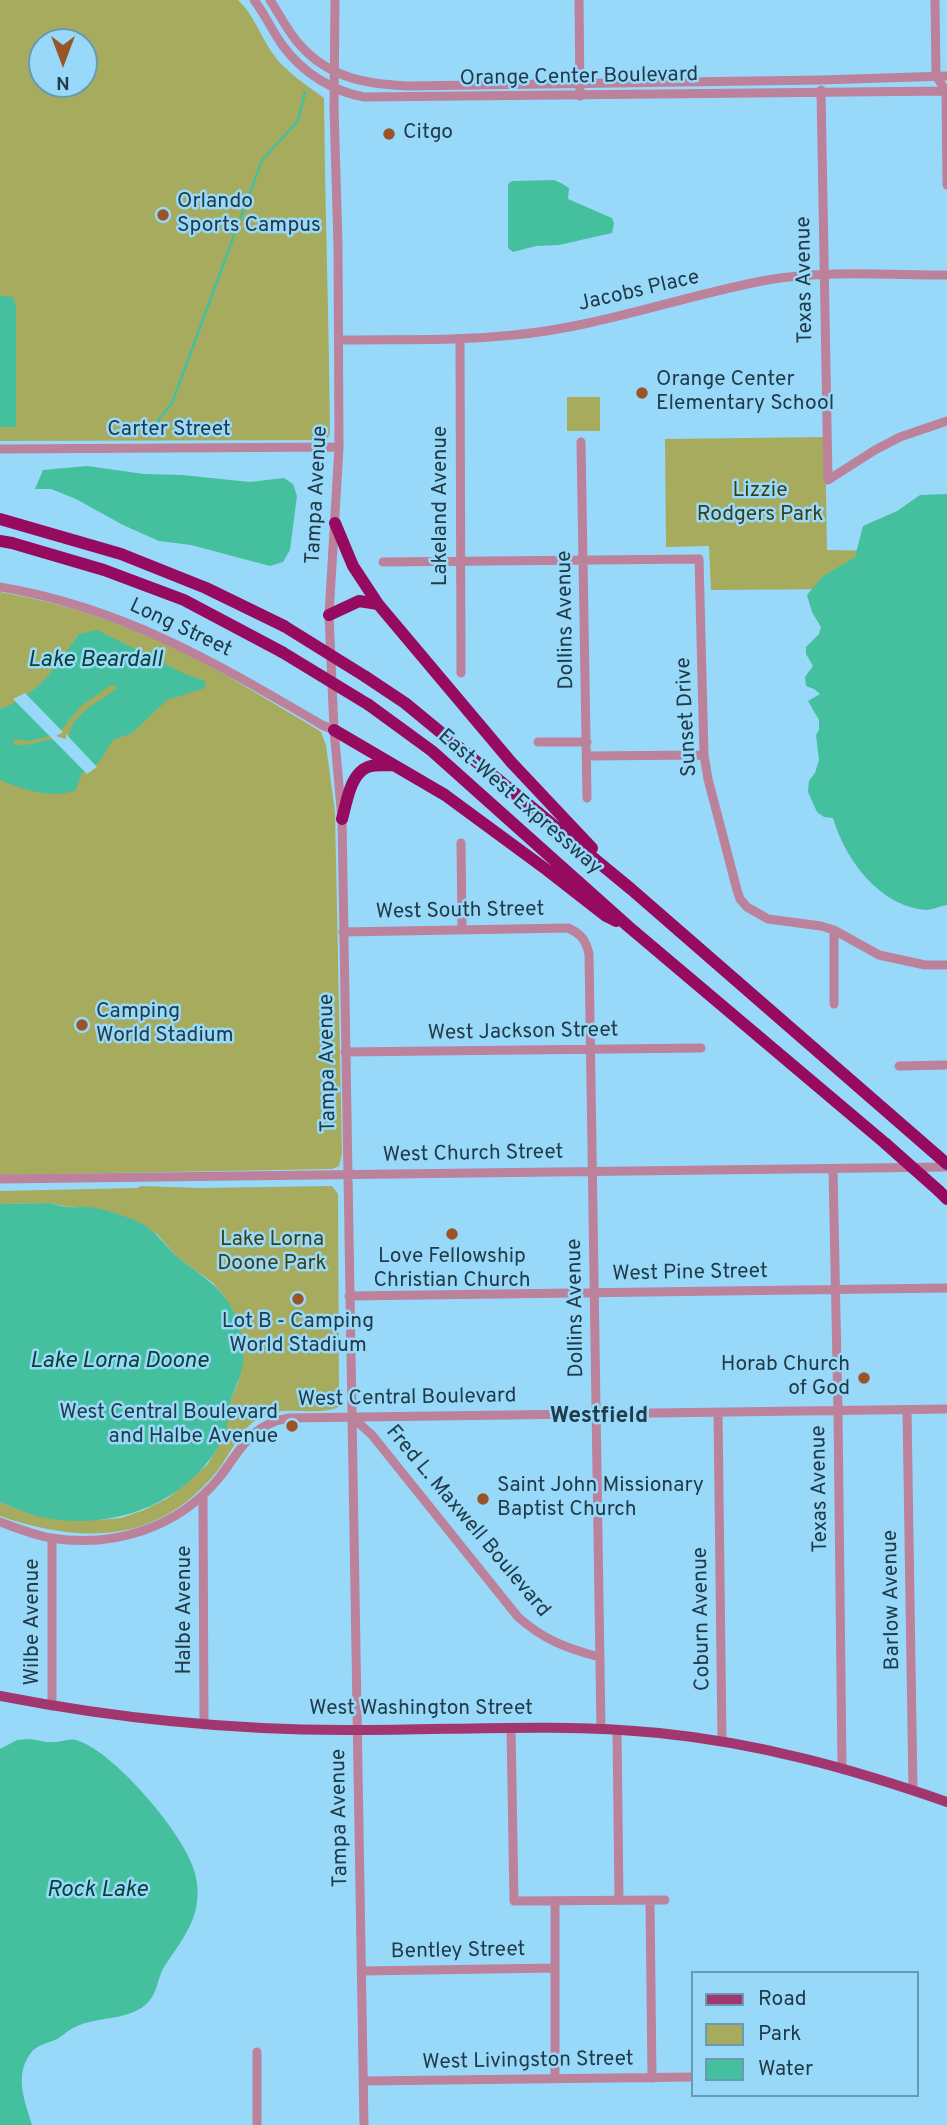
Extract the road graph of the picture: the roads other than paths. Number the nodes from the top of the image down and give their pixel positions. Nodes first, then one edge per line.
1 (254, 0) edge
2 (270, 0) edge
3 (335, 0) edge
4 (579, 0) edge
5 (935, 0) edge
6 (334, 73) junction
7 (936, 76) junction
8 (947, 76) edge
9 (821, 80) junction
10 (580, 82) junction
11 (475, 84) junction
12 (334, 88) junction
13 (947, 91) edge
14 (821, 93) junction
15 (580, 96) junction
16 (476, 97) junction
17 (947, 185) edge
18 (823, 275) junction
19 (947, 275) edge
20 (460, 339) junction
21 (339, 340) junction
22 (947, 422) edge
23 (581, 442) dead end
24 (339, 447) junction
25 (0, 449) edge
26 (0, 519) edge
27 (335, 523) junction
28 (0, 541) edge
29 (460, 561) junction
30 (584, 561) junction
31 (383, 562) dead end
32 (0, 587) edge
33 (378, 604) junction
34 (329, 615) junction
35 (461, 673) dead end
36 (334, 730) junction
37 (538, 742) dead end
38 (587, 742) junction
39 (704, 755) junction
40 (587, 756) junction
41 (394, 765) junction
42 (587, 798) dead end
43 (342, 819) junction
44 (461, 843) dead end
45 (631, 889) junction
46 (629, 927) junction
47 (462, 929) junction
48 (834, 930) junction
49 (343, 932) junction
50 (577, 932) joint
51 (947, 965) edge
52 (834, 1004) dead end
53 (701, 1048) dead end
54 (590, 1050) junction
55 (345, 1052) junction
56 (947, 1065) edge
57 (899, 1066) dead end
58 (947, 1165) edge
59 (833, 1168) junction
60 (593, 1171) junction
61 (349, 1174) junction
62 (0, 1179) edge
63 (943, 1195) edge
64 (947, 1288) edge
65 (836, 1290) junction
66 (594, 1293) junction
67 (349, 1296) junction
68 (947, 1409) edge
69 (908, 1410) junction
70 (718, 1412) junction
71 (838, 1412) junction
72 (597, 1414) junction
73 (352, 1417) junction
74 (203, 1495) junction
75 (0, 1522) edge
76 (52, 1538) junction
77 (599, 1657) junction
78 (0, 1696) edge
79 (52, 1706) junction
80 (204, 1725) junction
81 (511, 1728) junction
82 (601, 1729) junction
83 (357, 1730) junction
84 (617, 1730) junction
85 (722, 1741) junction
86 (842, 1768) junction
87 (913, 1790) junction
88 (947, 1802) edge
89 (619, 1900) junction
90 (650, 1900) junction
91 (665, 1900) dead end
92 (555, 1901) junction
93 (555, 1968) junction
94 (362, 1970) junction
95 (257, 2052) dead end
96 (692, 2077) edge
97 (555, 2078) junction
98 (652, 2078) junction
99 (364, 2081) junction
100 (257, 2125) edge
101 (364, 2125) edge

1 - 12 street, Orange Center Boulevard
2 - 6 street, Orange Center Boulevard
3 - 6 street, Tampa Avenue
4 - 10 street
5 - 7 street
6 - 11 street, Orange Center Boulevard
6 - 12 street, Tampa Avenue
7 - 8 street, Orange Center Boulevard
7 - 9 street, Orange Center Boulevard
7 - 13 street
9 - 10 street, Orange Center Boulevard
9 - 14 street, Texas Avenue
10 - 11 street, Orange Center Boulevard
10 - 15 street
11 - 16 street
12 - 16 street, Orange Center Boulevard
12 - 21 street, Tampa Avenue
13 - 14 street, Orange Center Boulevard
13 - 17 street
14 - 15 street, Orange Center Boulevard
14 - 18 street, Texas Avenue
15 - 16 street, Orange Center Boulevard
18 - 19 street, Jacobs Place
18 - 20 street, Jacobs Place
18 - 22 street, Texas Avenue
20 - 21 street, Jacobs Place
20 - 29 street, Lakeland Avenue
21 - 24 street, Tampa Avenue
23 - 30 street, Dollins Avenue
24 - 25 street, Carter Street
24 - 27 street, Tampa Avenue
26 - 45 highway, East-West Expressway, bridge
27 - 33 highway
27 - 34 street, Tampa Avenue
28 - 46 highway, East-West Expressway, bridge
29 - 30 street
29 - 31 street
29 - 35 street, Lakeland Avenue
30 - 38 street, Dollins Avenue
30 - 39 street, Sunset Drive
32 - 36 street, Long Street
33 - 34 highway
33 - 45 highway
34 - 36 street, Tampa Avenue
36 - 41 highway
36 - 43 street, Tampa Avenue
37 - 38 street
38 - 40 street, Dollins Avenue
39 - 40 street
39 - 48 street, Sunset Drive
40 - 42 street, Dollins Avenue
41 - 43 highway
41 - 46 highway
43 - 49 street, Tampa Avenue
44 - 47 street
45 - 58 highway, East-West Expressway
46 - 63 highway, East-West Expressway, bridge
47 - 49 street, West South Street
47 - 50 street, West South Street
48 - 51 street
48 - 52 street
49 - 55 street, Tampa Avenue
50 - 54 street, Dollins Avenue
53 - 54 street, West Jackson Street
54 - 55 street, West Jackson Street
54 - 60 street, Dollins Avenue
55 - 61 street, Tampa Avenue
56 - 57 street
58 - 59 street, West Church Street
59 - 60 street, West Church Street
59 - 65 street, Texas Avenue
60 - 61 street, West Church Street
60 - 66 street, Dollins Avenue
61 - 62 street, West Church Street
61 - 67 street, Tampa Avenue
64 - 65 street, West Pine Street
65 - 66 street, West Pine Street
65 - 71 street, Texas Avenue
66 - 67 street, West Pine Street
66 - 72 street, Dollins Avenue
67 - 73 street, Tampa Avenue
68 - 69 street, West Central Boulevard
69 - 71 street, West Central Boulevard
69 - 87 street, Barlow Avenue
70 - 71 street, West Central Boulevard
70 - 72 street, West Central Boulevard
70 - 85 street, Coburn Avenue
71 - 86 street, Texas Avenue
72 - 73 street, West Central Boulevard
72 - 77 street, Dollins Avenue
73 - 74 street, West Central Boulevard
73 - 77 street, Fred L. Maxwell Boulevard
73 - 83 street, Tampa Avenue
74 - 76 street, West Central Boulevard
74 - 80 street, Halbe Avenue
75 - 76 street, West Central Boulevard
76 - 79 street, Wilbe Avenue
77 - 82 street, Dollins Avenue
78 - 79 main road, West Washington Street
79 - 80 main road, West Washington Street
80 - 83 main road, West Washington Street
81 - 82 main road, West Washington Street
81 - 83 main road, West Washington Street
81 - 92 street
82 - 84 main road, West Washington Street
83 - 94 street, Tampa Avenue
84 - 85 main road, West Washington Street
84 - 89 street
85 - 86 main road, West Washington Street
86 - 87 main road, West Washington Street
87 - 88 main road, West Washington Street
89 - 90 street
89 - 92 street
90 - 91 street
90 - 98 street
92 - 93 street
93 - 94 street, Bentley Street
93 - 97 street
94 - 99 street, Tampa Avenue
95 - 100 street
96 - 98 street, West Livingston Street
97 - 98 street, West Livingston Street
97 - 99 street, West Livingston Street
99 - 101 street, Tampa Avenue

